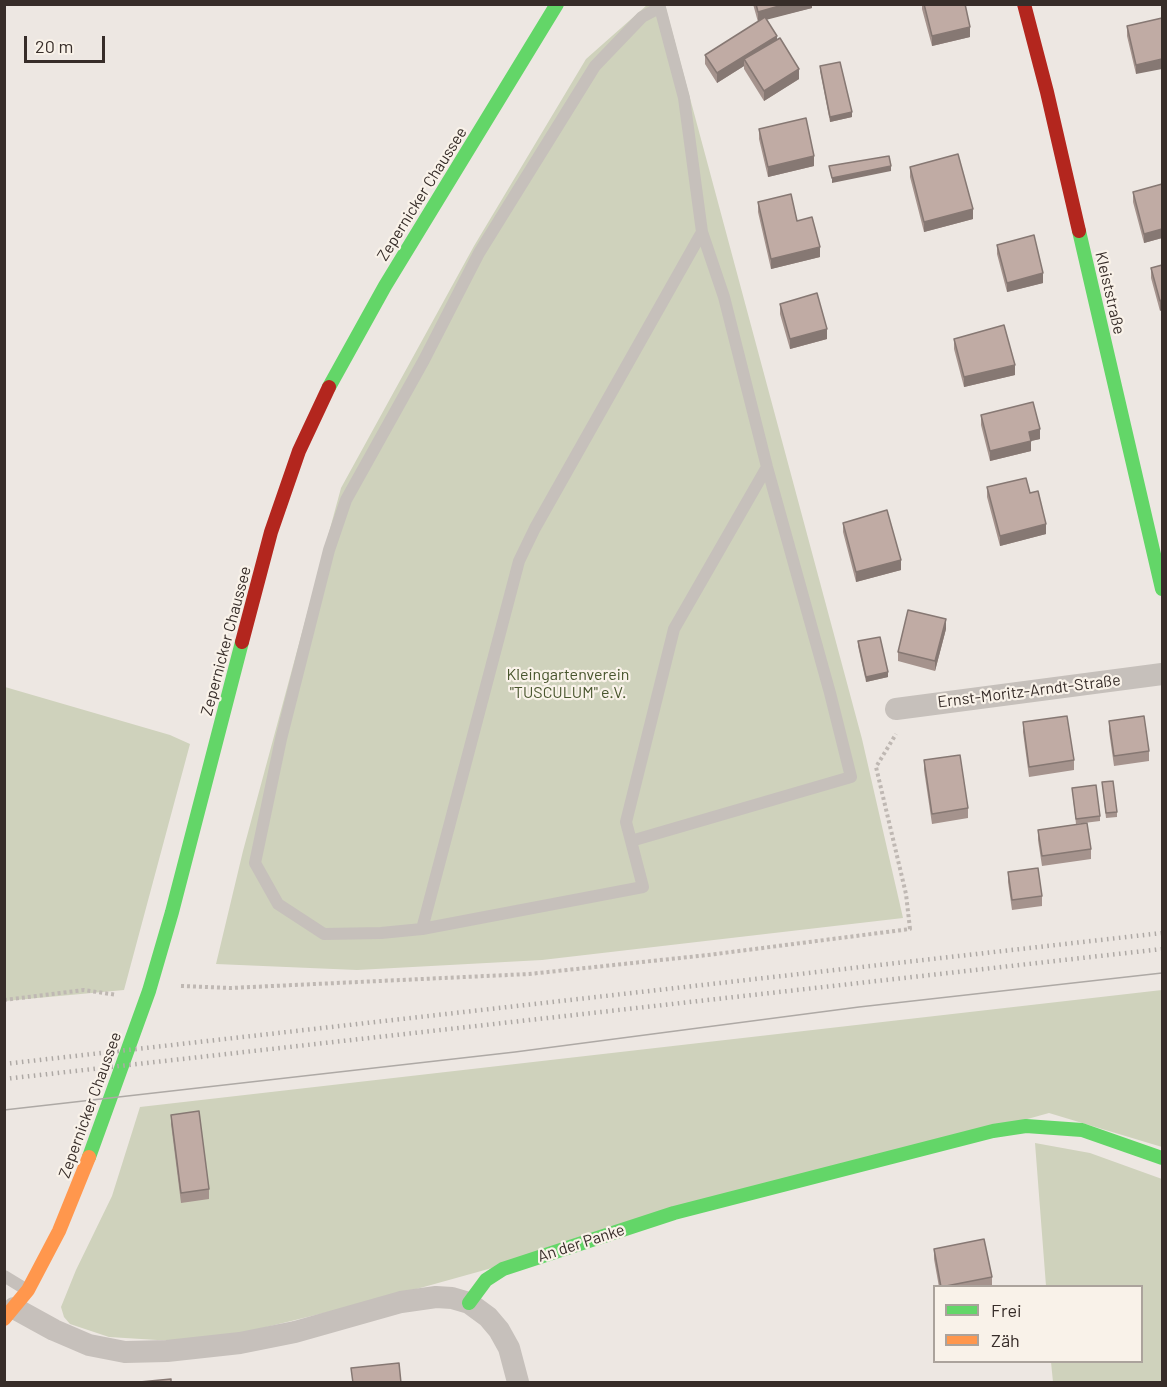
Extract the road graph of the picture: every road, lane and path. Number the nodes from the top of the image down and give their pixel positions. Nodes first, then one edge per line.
1 (557, 4) edge
2 (1024, 4) edge
3 (659, 6) edge
4 (702, 232) junction
5 (767, 467) junction
6 (1162, 589) edge
7 (1162, 674) edge
8 (896, 709) joint
9 (631, 841) junction
10 (422, 929) junction
11 (149, 991) junction
12 (4, 999) edge
13 (1162, 1158) edge
14 (4, 1276) edge
15 (469, 1303) junction
16 (16, 1306) edge
17 (518, 1383) edge

1 - 11 main road, Zepernicker Chaussee
2 - 6 main road, Kleiststraße
3 - 4 lane
3 - 10 lane
4 - 5 lane
4 - 10 lane
5 - 9 lane
5 - 9 lane
7 - 8 street, Ernst-Moritz-Arndt-Straße
8 - 11 path
9 - 10 lane
11 - 12 path
11 - 16 main road, Zepernicker Chaussee
13 - 15 main road, An der Panke
14 - 16 lane
15 - 16 street
15 - 17 street

